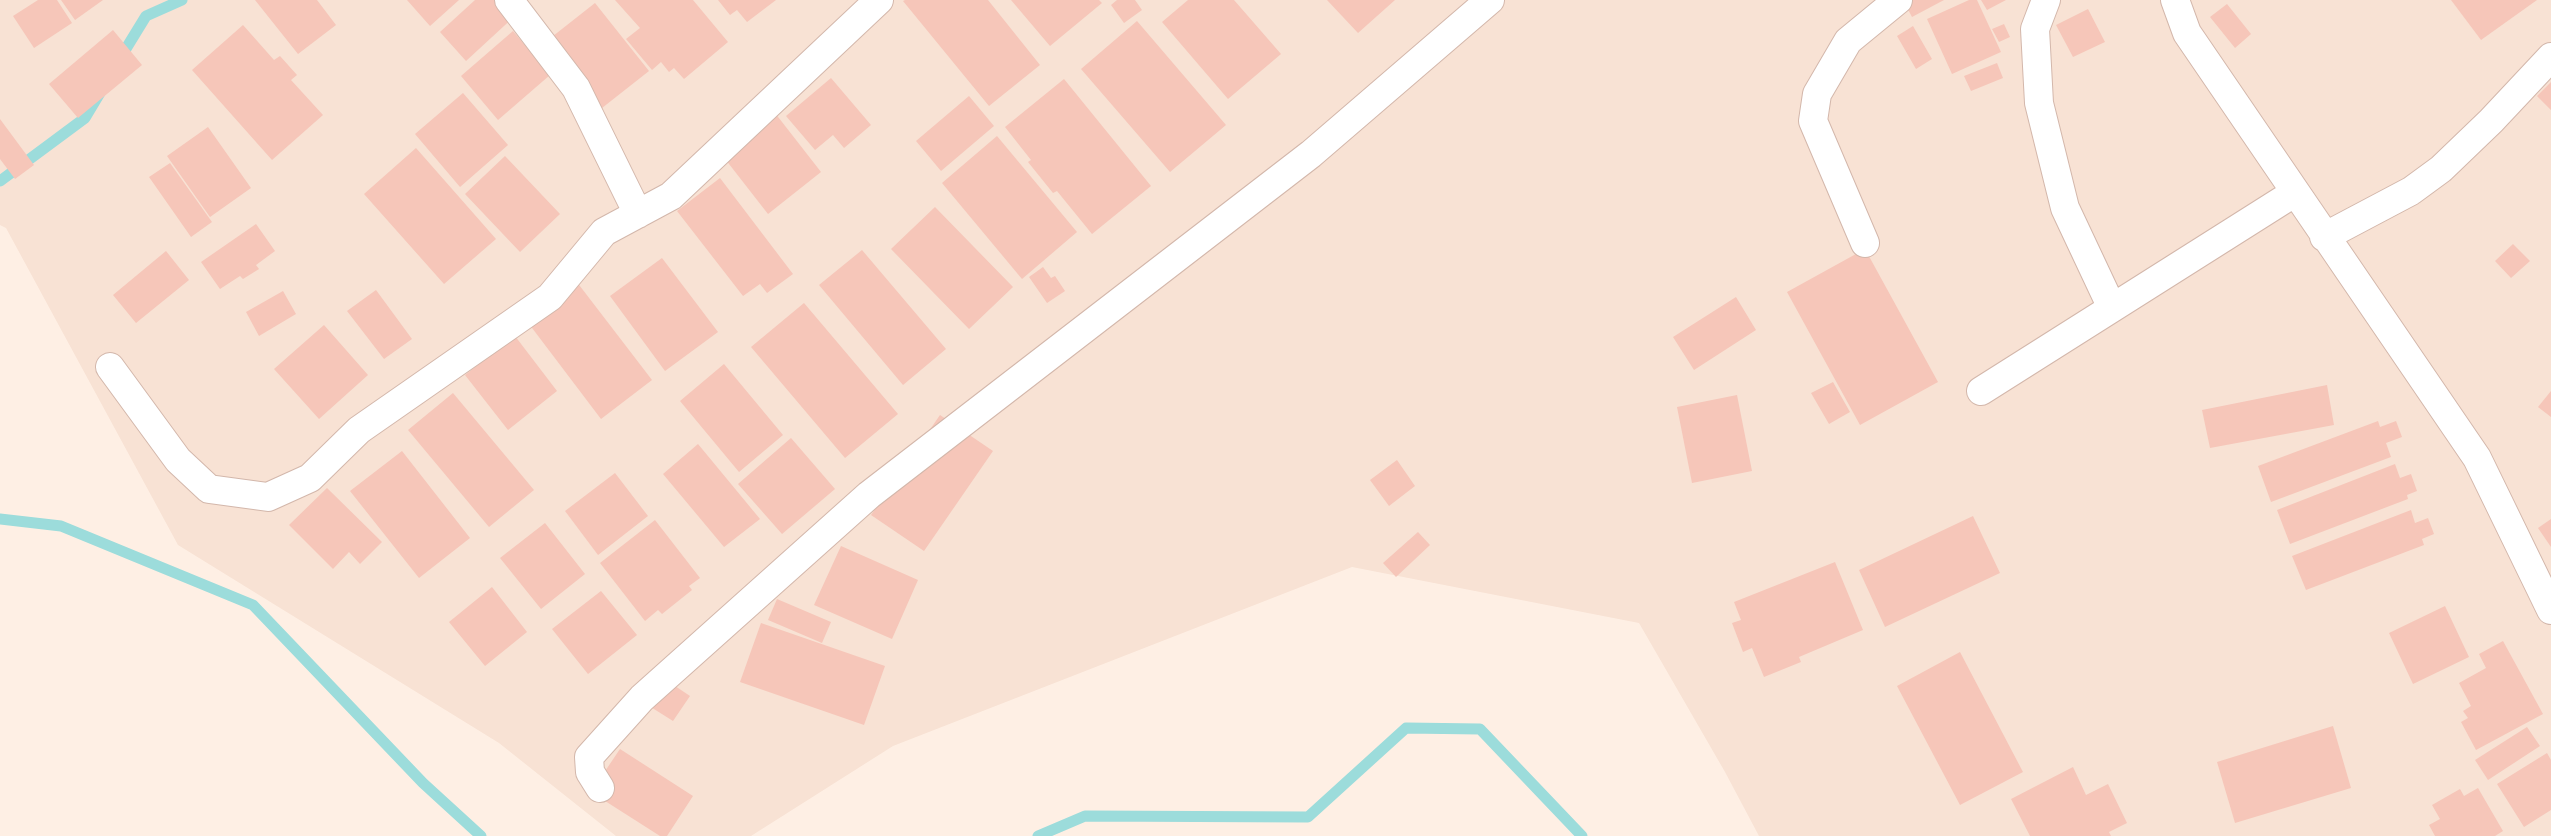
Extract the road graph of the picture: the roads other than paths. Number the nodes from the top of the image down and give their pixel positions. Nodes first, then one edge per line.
1 (509, 0) edge
2 (879, 0) edge
3 (1490, 0) edge
4 (1898, 0) edge
5 (2046, 0) edge
6 (2175, 0) edge
7 (2551, 57) edge
8 (2294, 192) junction
9 (638, 214) junction
10 (2324, 237) junction
11 (1865, 243) dead end
12 (2112, 308) junction
13 (110, 367) dead end
14 (1981, 391) dead end
15 (2551, 610) edge
16 (600, 788) dead end

1 - 9 street
2 - 9 street
3 - 16 street
4 - 11 street
5 - 12 street
6 - 8 street
7 - 10 street
8 - 10 street
8 - 12 street
9 - 13 street
10 - 15 street
12 - 14 street

